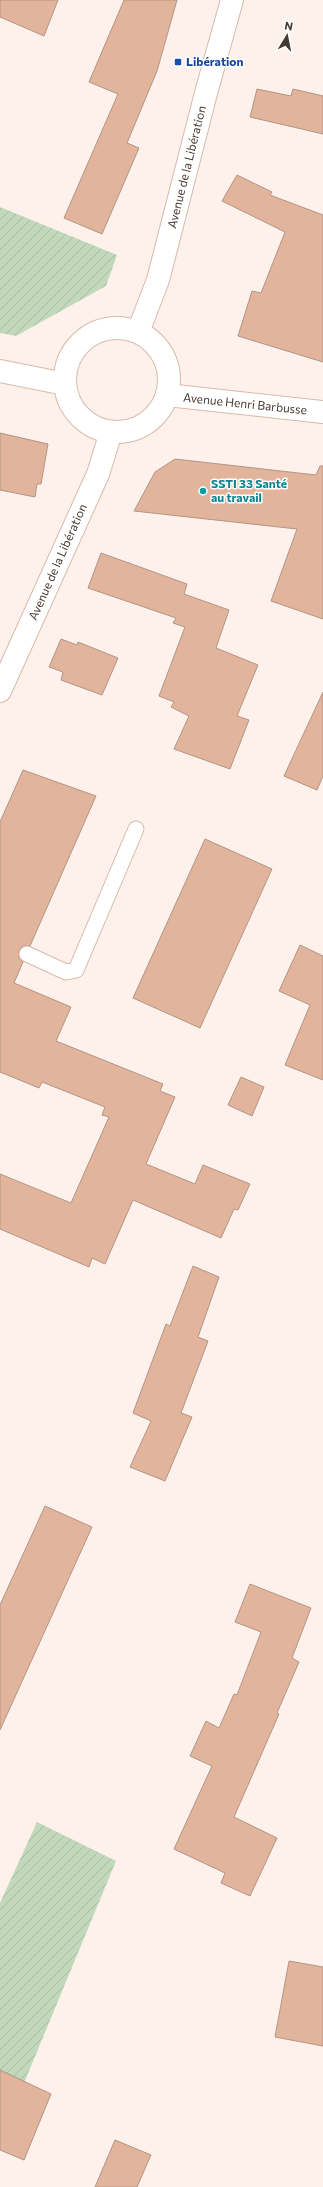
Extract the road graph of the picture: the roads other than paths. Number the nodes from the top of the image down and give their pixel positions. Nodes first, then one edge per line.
1 (232, 0) edge
2 (138, 332) junction
3 (0, 371) edge
4 (65, 384) junction
5 (167, 395) junction
6 (323, 412) edge
7 (111, 432) junction
8 (0, 691) edge
9 (136, 829) dead end
10 (27, 954) dead end

1 - 2 main road, Avenue de la Libération
2 - 4 main road
2 - 5 main road
3 - 4 main road
4 - 7 main road
5 - 6 main road, Avenue Henri Barbusse
5 - 7 main road
7 - 8 main road, Avenue de la Libération
9 - 10 lane

